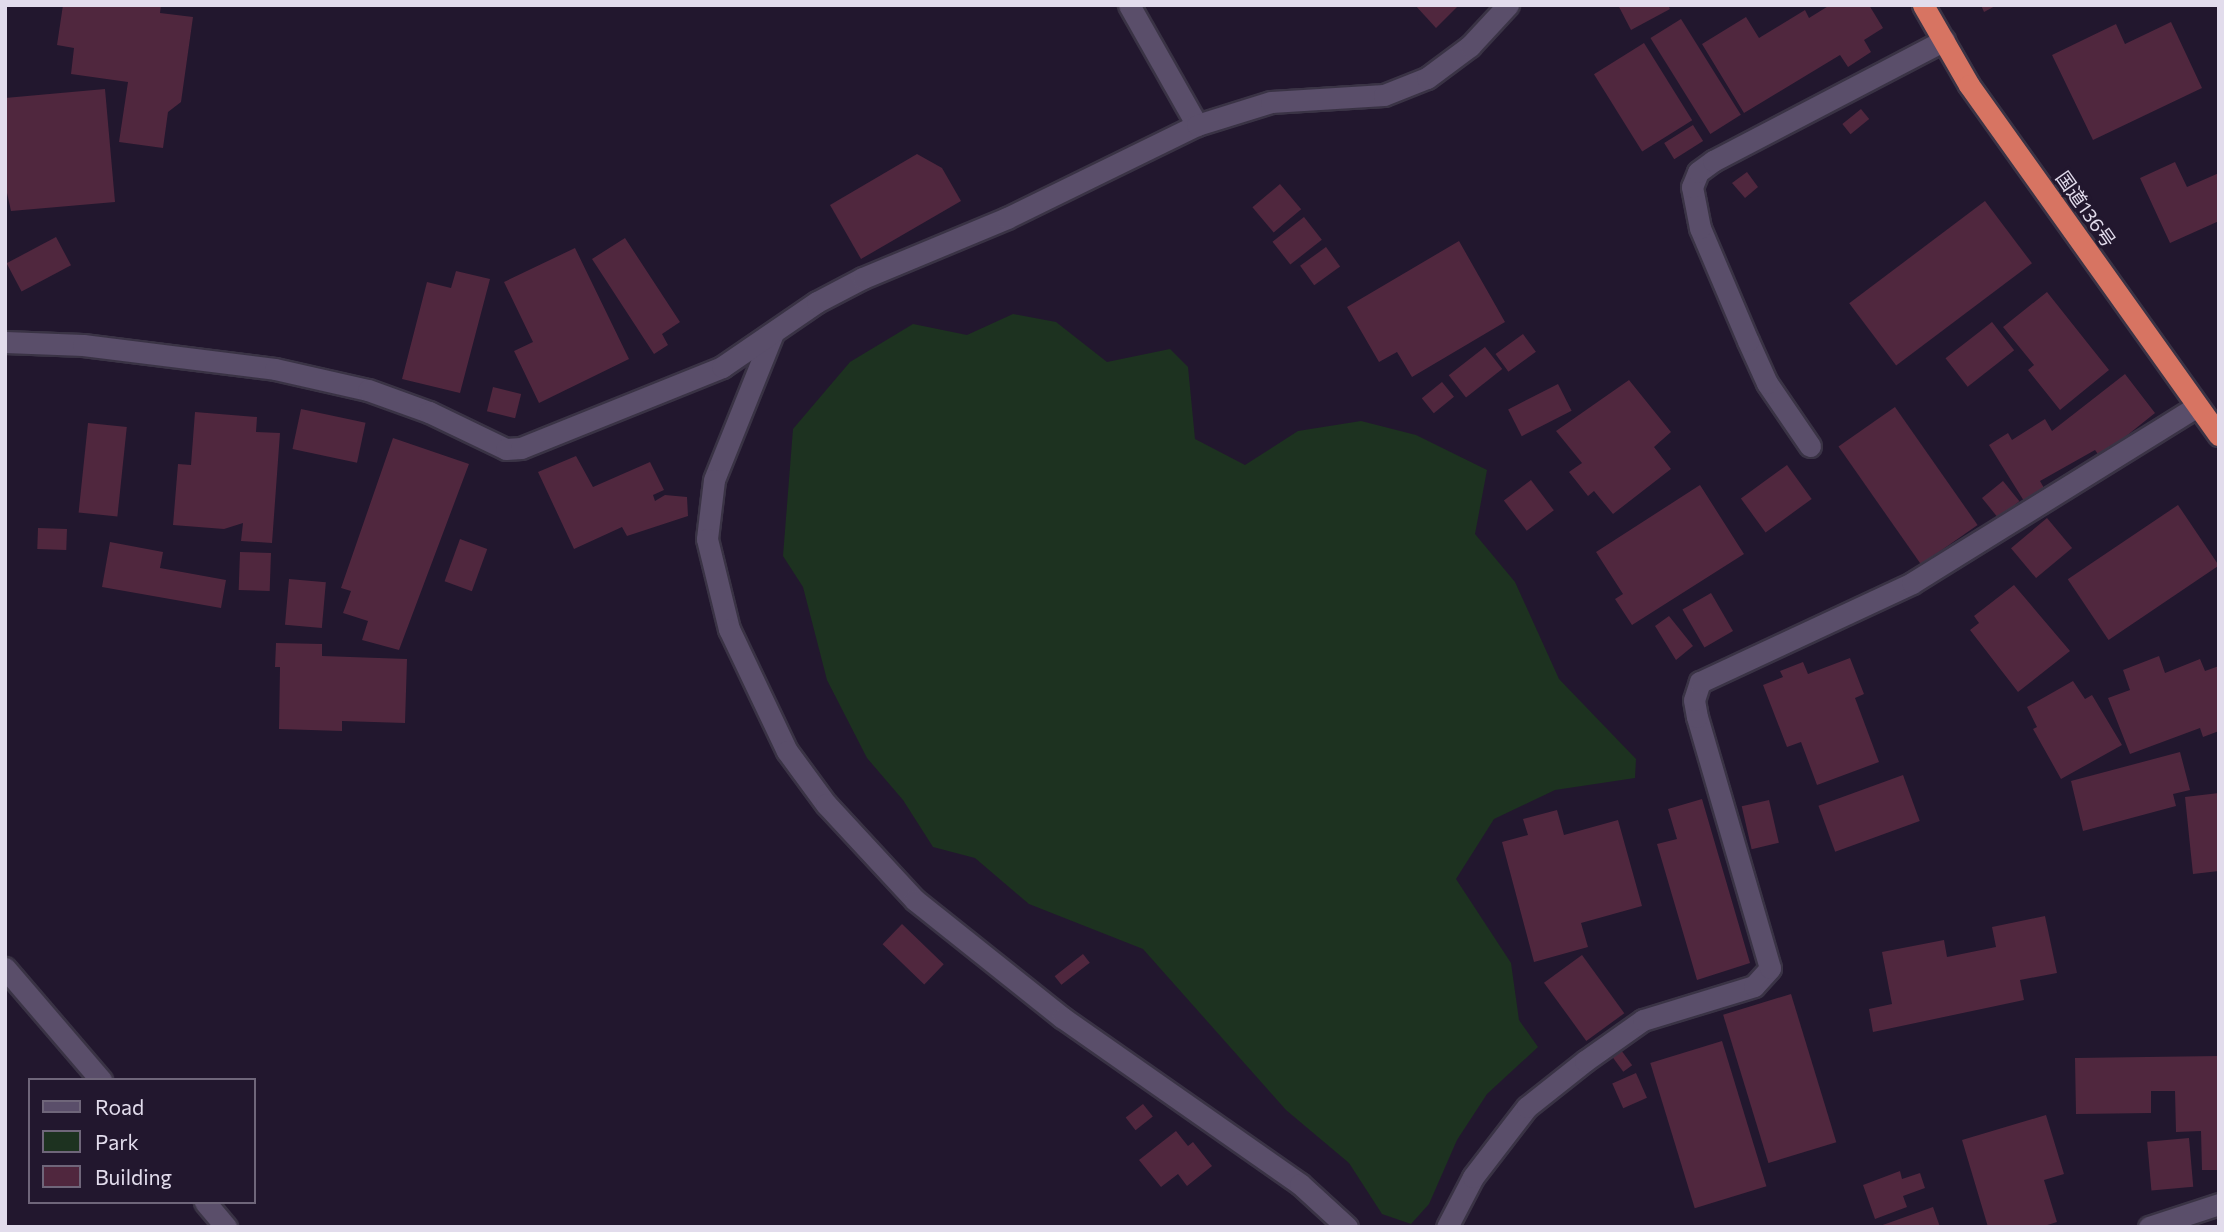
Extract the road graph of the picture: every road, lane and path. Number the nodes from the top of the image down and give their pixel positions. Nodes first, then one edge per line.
1 (1129, 5) edge
2 (1508, 5) edge
3 (1923, 5) edge
4 (1944, 40) junction
5 (1197, 125) junction
6 (773, 333) junction
7 (5, 342) edge
8 (2198, 406) junction
9 (2219, 435) edge
10 (1810, 446) dead end
11 (5, 968) edge
12 (99, 1078) edge
13 (207, 1204) edge
14 (2219, 1204) edge
15 (226, 1227) edge
16 (1347, 1227) edge
17 (1447, 1227) edge
18 (2149, 1227) edge

1 - 5 street
2 - 5 street
3 - 4 highway, 国道136号
4 - 8 highway, 国道136号
4 - 10 street
5 - 6 street
6 - 7 street
6 - 16 street
8 - 9 highway, 国道136号
8 - 17 street
11 - 12 street
13 - 15 street
14 - 18 street

